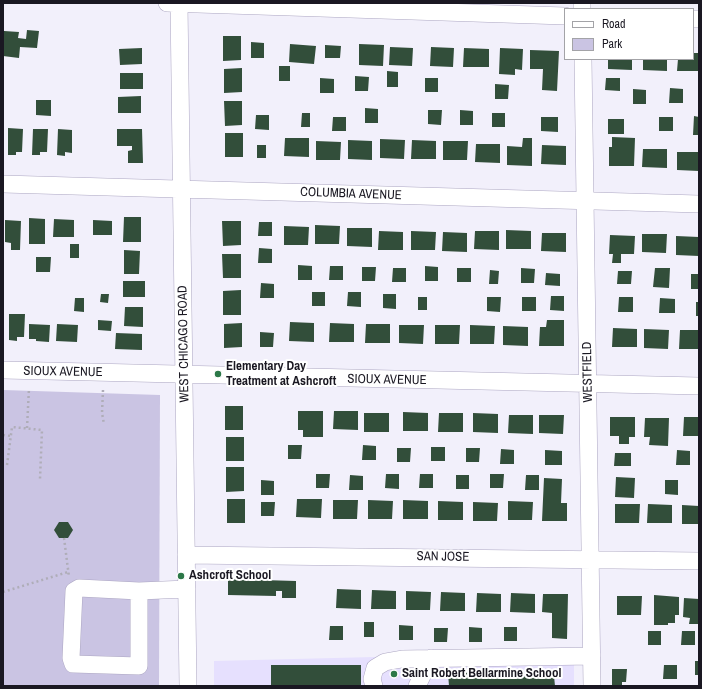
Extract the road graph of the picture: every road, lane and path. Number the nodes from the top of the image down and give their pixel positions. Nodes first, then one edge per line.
1 (167, 3) edge
2 (179, 3) edge
3 (564, 16) edge
4 (583, 60) edge
5 (3, 184) edge
6 (182, 189) junction
7 (585, 200) junction
8 (699, 204) edge
9 (3, 370) edge
10 (185, 375) junction
11 (588, 385) junction
12 (699, 386) edge
13 (29, 388) dead end
14 (103, 390) dead end
15 (104, 424) dead end
16 (27, 428) junction
17 (3, 435) edge
18 (11, 436) junction
19 (7, 466) dead end
20 (40, 479) dead end
21 (64, 538) dead end
22 (186, 554) junction
23 (591, 559) junction
24 (699, 561) edge
25 (68, 572) junction
26 (187, 589) junction
27 (74, 590) junction
28 (139, 591) junction
29 (3, 592) edge
30 (592, 656) junction
31 (431, 658) junction
32 (188, 686) edge
33 (374, 686) edge
34 (417, 686) edge
35 (592, 686) edge

1 - 2 street
2 - 3 street
2 - 6 street, WEST CHICAGO ROAD
4 - 7 street, WESTFIELD
5 - 6 street, COLUMBIA AVENUE
6 - 7 street, COLUMBIA AVENUE
6 - 10 street, WEST CHICAGO ROAD
7 - 8 street, COLUMBIA AVENUE
7 - 11 street, WESTFIELD
9 - 10 street, SIOUX AVENUE
10 - 11 street, SIOUX AVENUE
10 - 22 street, WEST CHICAGO ROAD
11 - 12 street, SIOUX AVENUE
11 - 23 street, WESTFIELD
13 - 16 path
14 - 15 path
16 - 18 path
16 - 20 path
17 - 18 path
18 - 19 path
21 - 25 path
22 - 23 street, SAN JOSE
22 - 26 street, WEST CHICAGO ROAD
23 - 24 street, SAN JOSE
23 - 30 street, WESTFIELD
25 - 27 path
25 - 29 path
26 - 28 street
26 - 32 street, WEST CHICAGO ROAD
27 - 28 street
27 - 28 street
30 - 31 street
30 - 35 street, WESTFIELD
31 - 33 street
31 - 34 street

